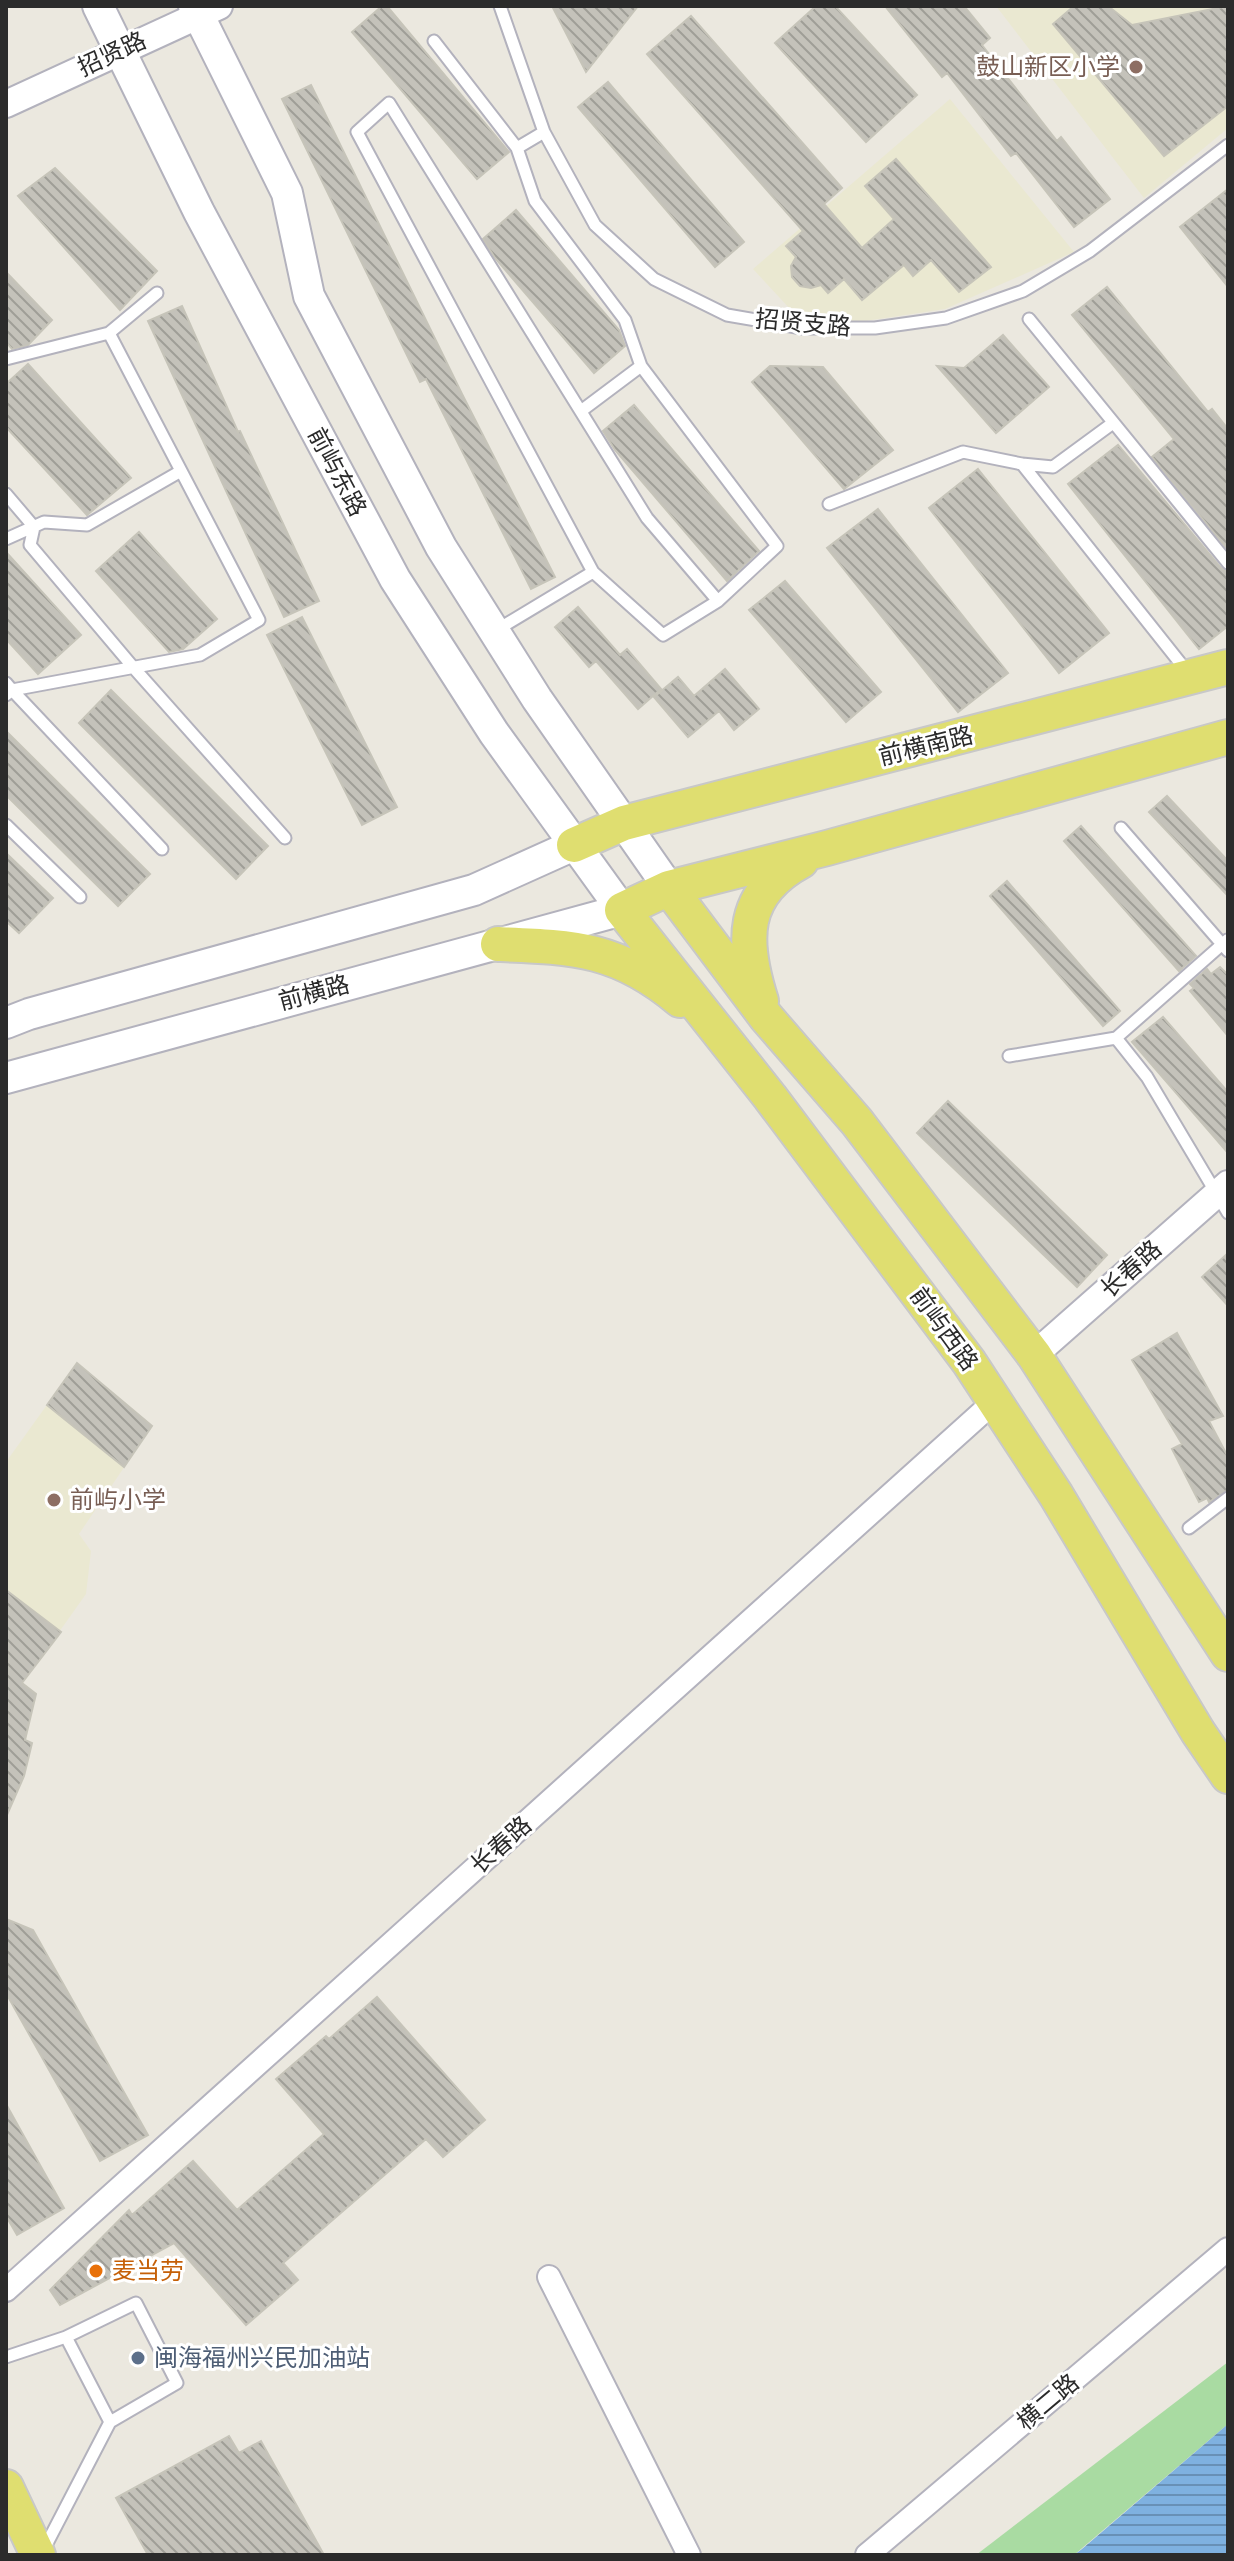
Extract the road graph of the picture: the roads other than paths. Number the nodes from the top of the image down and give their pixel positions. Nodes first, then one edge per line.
1 (98, 6) edge
2 (500, 6) edge
3 (204, 9) edge
4 (434, 41) dead end
5 (121, 50) junction
6 (6, 104) edge
7 (544, 132) junction
8 (1228, 145) edge
9 (517, 148) junction
10 (157, 293) dead end
11 (1029, 319) dead end
12 (109, 333) junction
13 (6, 359) edge
14 (641, 366) junction
15 (581, 411) junction
16 (1113, 423) junction
17 (1022, 464) junction
18 (181, 471) junction
19 (6, 494) edge
20 (829, 504) dead end
21 (34, 527) junction
22 (6, 539) edge
23 (1228, 563) edge
24 (593, 572) junction
25 (718, 601) junction
26 (495, 632) junction
27 (133, 667) junction
28 (1228, 667) edge
29 (1184, 680) junction
30 (8, 689) edge
31 (1228, 737) edge
32 (624, 823) junction
33 (6, 825) edge
34 (1121, 828) dead end
35 (285, 838) dead end
36 (574, 845) junction
37 (827, 848) junction
38 (162, 849) dead end
39 (669, 888) junction
40 (80, 897) dead end
41 (622, 910) junction
42 (498, 944) junction
43 (1226, 945) edge
44 (766, 1017) junction
45 (6, 1023) edge
46 (1116, 1038) junction
47 (1009, 1056) dead end
48 (6, 1078) edge
49 (770, 1097) junction
50 (1224, 1197) edge
51 (1034, 1355) junction
52 (996, 1400) junction
53 (1228, 1498) edge
54 (1189, 1528) dead end
55 (1228, 1654) edge
56 (1228, 1776) edge
57 (1228, 2249) edge
58 (549, 2277) dead end
59 (6, 2290) edge
60 (66, 2337) junction
61 (6, 2357) edge
62 (110, 2422) junction
63 (6, 2487) edge
64 (39, 2555) edge
65 (689, 2555) edge
66 (867, 2555) edge

1 - 5 main road, 前屿东路
2 - 7 lane, 招贤支路
3 - 5 street, 招贤路
3 - 26 main road
4 - 9 lane
5 - 6 street, 招贤路
5 - 36 main road, 前屿东路
7 - 8 lane, 招贤支路
7 - 9 lane
9 - 14 lane
10 - 12 lane
11 - 16 lane
12 - 13 lane
12 - 18 lane
14 - 15 lane
14 - 25 lane
15 - 24 lane
15 - 25 lane
16 - 17 lane
16 - 23 lane
17 - 20 lane
17 - 29 lane
18 - 21 lane
18 - 27 lane
19 - 21 lane
21 - 22 lane
21 - 27 lane
24 - 25 lane
24 - 26 lane
26 - 32 main road
27 - 30 lane
27 - 35 lane
28 - 29 main road, 前横南路
29 - 32 main road, 前横南路
30 - 38 lane
31 - 37 main road
32 - 36 main road, 前横南路
32 - 39 main road
33 - 40 lane
34 - 43 lane
36 - 41 main road, 前屿东路
36 - 45 main road
37 - 39 main road
37 - 44 main road
39 - 41 main road
39 - 44 main road
41 - 42 main road, 前横路
41 - 49 main road, 前屿西路
42 - 48 main road, 前横路
42 - 49 main road
43 - 46 lane
44 - 51 main road
46 - 47 lane
46 - 50 lane
49 - 52 main road, 前屿西路
50 - 51 street, 长春路
51 - 55 main road
52 - 56 main road, 前屿西路
52 - 59 street, 长春路
53 - 54 lane
57 - 66 street, 横二路
58 - 65 street
60 - 61 lane
60 - 62 lane
60 - 62 lane
62 - 64 lane
63 - 64 main road

